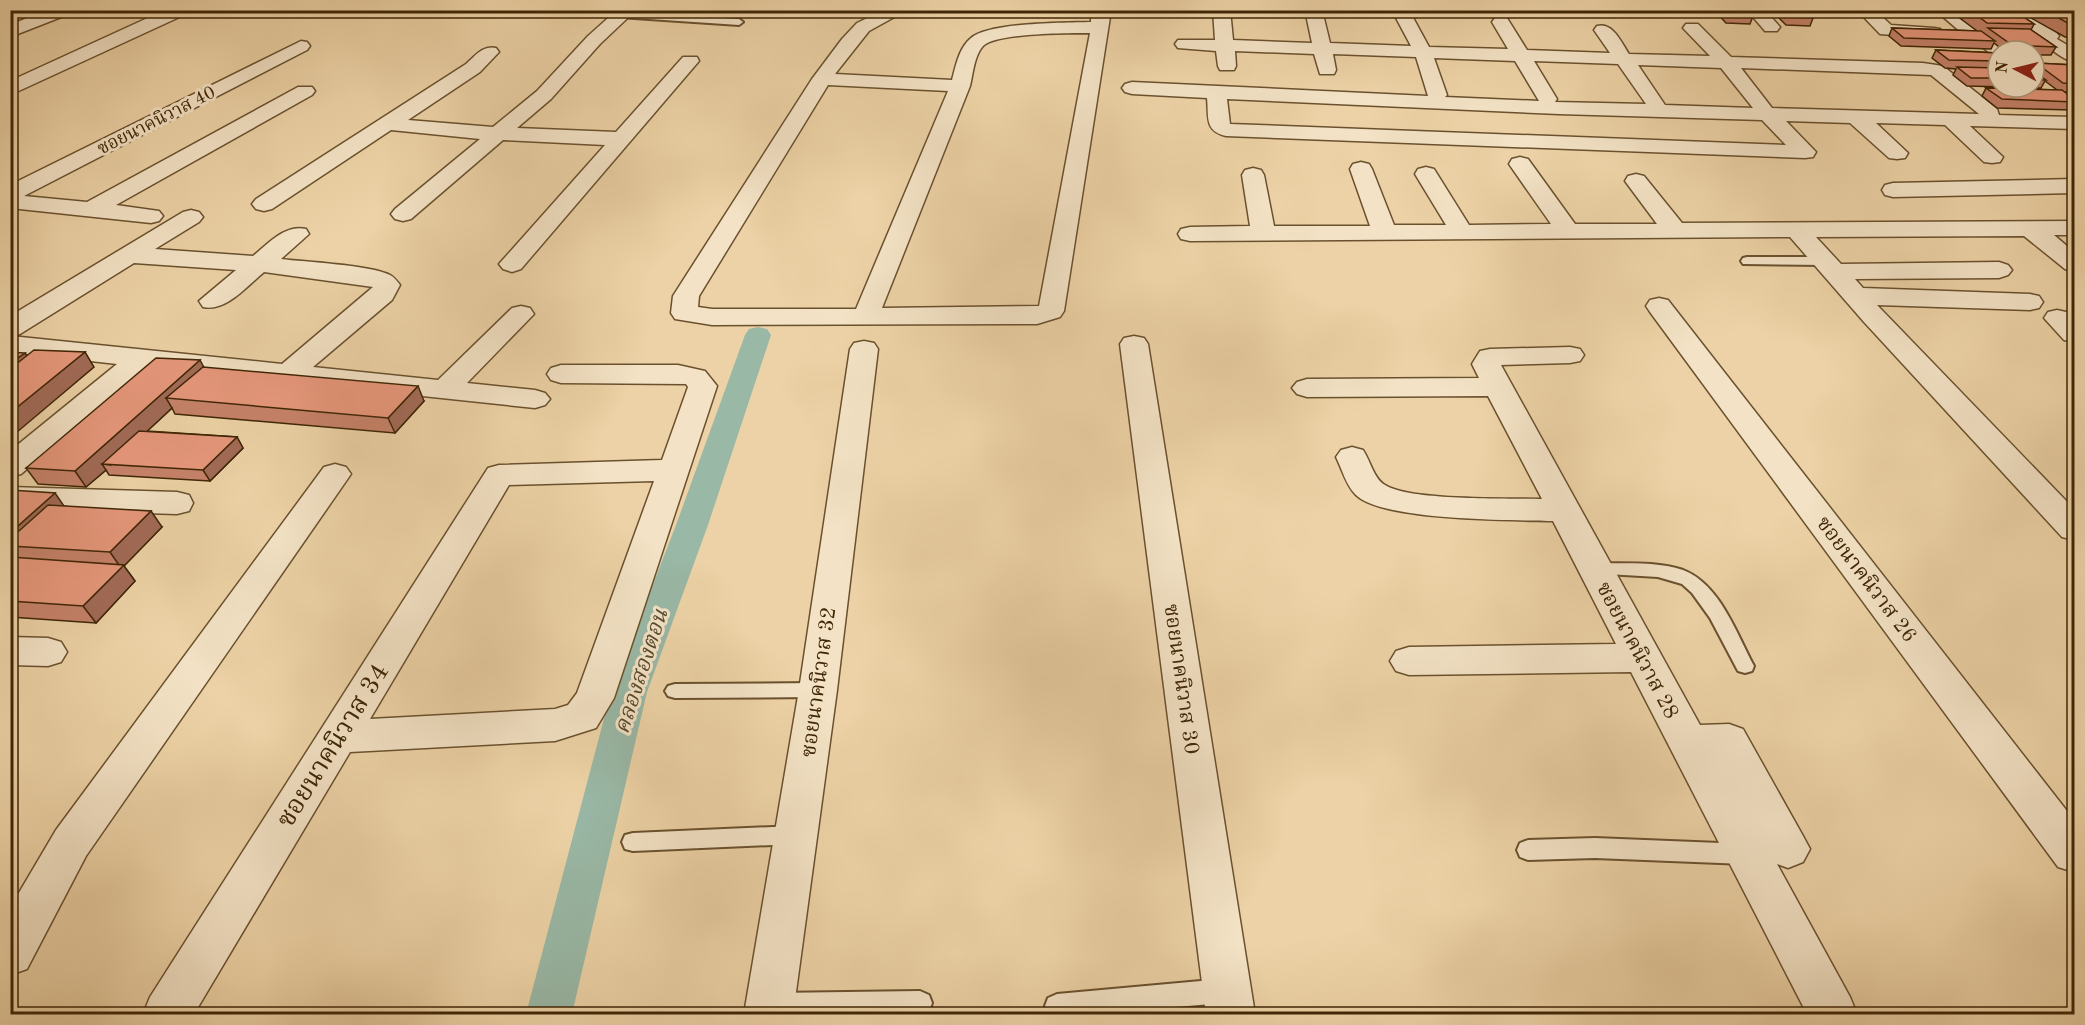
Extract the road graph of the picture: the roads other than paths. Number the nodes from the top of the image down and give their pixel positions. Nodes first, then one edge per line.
1 (63, 10) edge
2 (180, 10) edge
3 (899, 10) edge
4 (1221, 10) edge
5 (1312, 10) edge
6 (1755, 10) edge
7 (1845, 10) edge
8 (1864, 10) edge
9 (1943, 10) edge
10 (2013, 10) edge
11 (625, 13) edge
12 (1404, 16) dead end
13 (1098, 19) edge
14 (738, 22) dead end
15 (1501, 22) dead end
16 (1772, 27) dead end
17 (15, 28) edge
18 (1692, 28) dead end
19 (1603, 30) dead end
20 (1185, 44) dead end
21 (1225, 45) junction
22 (301, 46) dead end
23 (1323, 49) junction
24 (490, 52) dead end
25 (1423, 52) junction
26 (1521, 55) junction
27 (1954, 57) edge
28 (2074, 57) edge
29 (1624, 58) junction
30 (1724, 60) junction
31 (690, 61) dead end
32 (1904, 62) junction
33 (1825, 64) junction
34 (822, 79) junction
35 (960, 86) junction
36 (1132, 88) dead end
37 (10, 89) edge
38 (1223, 89) junction
39 (1331, 90) dead end
40 (304, 91) dead end
41 (1437, 95) dead end
42 (1547, 99) dead end
43 (1656, 104) dead end
44 (1995, 105) edge
45 (1766, 110) junction
46 (1877, 111) dead end
47 (1855, 116) junction
48 (1950, 119) junction
49 (2074, 123) edge
50 (388, 124) junction
51 (498, 134) junction
52 (621, 139) junction
53 (1896, 153) dead end
54 (1992, 157) dead end
55 (1520, 164) dead end
56 (1361, 169) dead end
57 (1426, 174) dead end
58 (1253, 175) dead end
59 (1636, 181) dead end
60 (2074, 186) edge
61 (1987, 188) junction
62 (1893, 190) dead end
63 (10, 194) edge
64 (10, 201) edge
65 (264, 204) dead end
66 (90, 210) junction
67 (403, 214) dead end
68 (151, 216) dead end
69 (191, 217) dead end
70 (2074, 228) edge
71 (1958, 229) junction
72 (2040, 230) junction
73 (1568, 231) junction
74 (1675, 231) junction
75 (1798, 231) junction
76 (1462, 232) junction
77 (1385, 233) junction
78 (297, 234) dead end
79 (1190, 234) dead end
80 (1263, 234) junction
81 (129, 255) junction
82 (1747, 261) dead end
83 (258, 264) junction
84 (512, 264) dead end
85 (2074, 264) edge
86 (1829, 266) junction
87 (1999, 270) junction
88 (1856, 296) junction
89 (213, 300) dead end
90 (1659, 306) dead end
91 (521, 314) dead end
92 (10, 328) edge
93 (865, 333) junction
94 (10, 344) edge
95 (1134, 344) dead end
96 (1570, 355) dead end
97 (140, 359) junction
98 (289, 373) junction
99 (561, 374) dead end
100 (1498, 387) junction
101 (1306, 388) dead end
102 (445, 389) junction
103 (535, 399) dead end
104 (1353, 457) dead end
105 (10, 467) edge
106 (675, 470) junction
107 (335, 474) dead end
108 (10, 498) edge
109 (177, 503) dead end
110 (1564, 511) junction
111 (2074, 529) edge
112 (1595, 569) junction
113 (10, 651) edge
114 (48, 652) dead end
115 (1642, 658) junction
116 (1409, 661) dead end
117 (1745, 666) dead end
118 (818, 690) junction
119 (675, 691) dead end
120 (336, 738) junction
121 (1688, 741) junction
122 (795, 836) junction
123 (633, 842) dead end
124 (1788, 849) dead end
125 (1528, 850) dead end
126 (2074, 853) edge
127 (1749, 854) junction
128 (10, 953) edge
129 (920, 1003) dead end
130 (1229, 1003) edge
131 (1057, 1006) dead end
132 (768, 1010) edge
133 (167, 1014) edge
134 (1833, 1014) edge

1 - 17 street
2 - 37 street
3 - 34 street
4 - 21 street
5 - 23 street
6 - 16 street
7 - 32 street
8 - 9 street
10 - 28 street
11 - 14 lane
11 - 51 street
12 - 25 street
13 - 35 street, ซอยนาคนิวาส 32
13 - 93 street
15 - 26 street
18 - 30 street
19 - 29 street
20 - 21 street
21 - 23 street
21 - 38 street
22 - 63 street, ซอยนาคนิวาส 40
23 - 25 street
23 - 39 street
24 - 50 street
25 - 26 street
25 - 41 street
26 - 29 street
26 - 42 street
27 - 32 street
29 - 30 street
29 - 43 street
30 - 33 street
30 - 45 street
31 - 52 street
32 - 33 street
32 - 44 street
33 - 46 street
34 - 35 street
34 - 93 street
35 - 93 street, ซอยนาคนิวาส 32
36 - 38 street
38 - 45 street
38 - 45 street
40 - 66 street
45 - 47 street
47 - 48 street
47 - 53 street
48 - 49 street
48 - 54 street
50 - 51 street
50 - 65 street
51 - 52 street
51 - 67 street
52 - 84 street
55 - 73 street
56 - 77 street
57 - 76 street
58 - 80 street
59 - 74 street
60 - 61 street
61 - 62 street
61 - 72 street
64 - 66 street
66 - 68 street
69 - 81 street
70 - 72 street
71 - 72 street
71 - 75 street
71 - 87 street
72 - 85 street
73 - 74 street
73 - 76 street
74 - 75 street
75 - 86 street
76 - 77 street
77 - 80 street
78 - 83 street
79 - 80 street
81 - 83 street
81 - 92 street
82 - 86 lane
83 - 89 street
83 - 98 street
86 - 87 street
86 - 88 street
87 - 88 street
88 - 111 street
90 - 126 street, ซอยนาคนิวาส 26
91 - 102 street
93 - 118 street, ซอยนาคนิวาส 32
94 - 97 street
95 - 130 street, ซอยนาคนิวาส 30
96 - 100 street, ซอยนาคนิวาส 28
97 - 98 street
97 - 105 street
98 - 102 street
99 - 106 street
100 - 101 street
100 - 110 street, ซอยนาคนิวาส 28
102 - 103 street
104 - 110 street
106 - 120 street, ซอยนาคนิวาส 34
106 - 120 street
107 - 128 street
108 - 109 street
110 - 112 street, ซอยนาคนิวาส 28
112 - 115 street, ซอยนาคนิวาส 28
112 - 117 lane
113 - 114 street
115 - 116 street
115 - 121 street, ซอยนาคนิวาส 28
118 - 119 lane
118 - 122 street, ซอยนาคนิวาส 32
120 - 133 street, ซอยนาคนิวาส 34
121 - 124 street
121 - 127 street, ซอยนาคนิวาส 28
122 - 123 lane
122 - 132 street, ซอยนาคนิวาส 32
125 - 127 lane
127 - 134 street, ซอยนาคนิวาส 28
129 - 132 lane
130 - 131 lane

